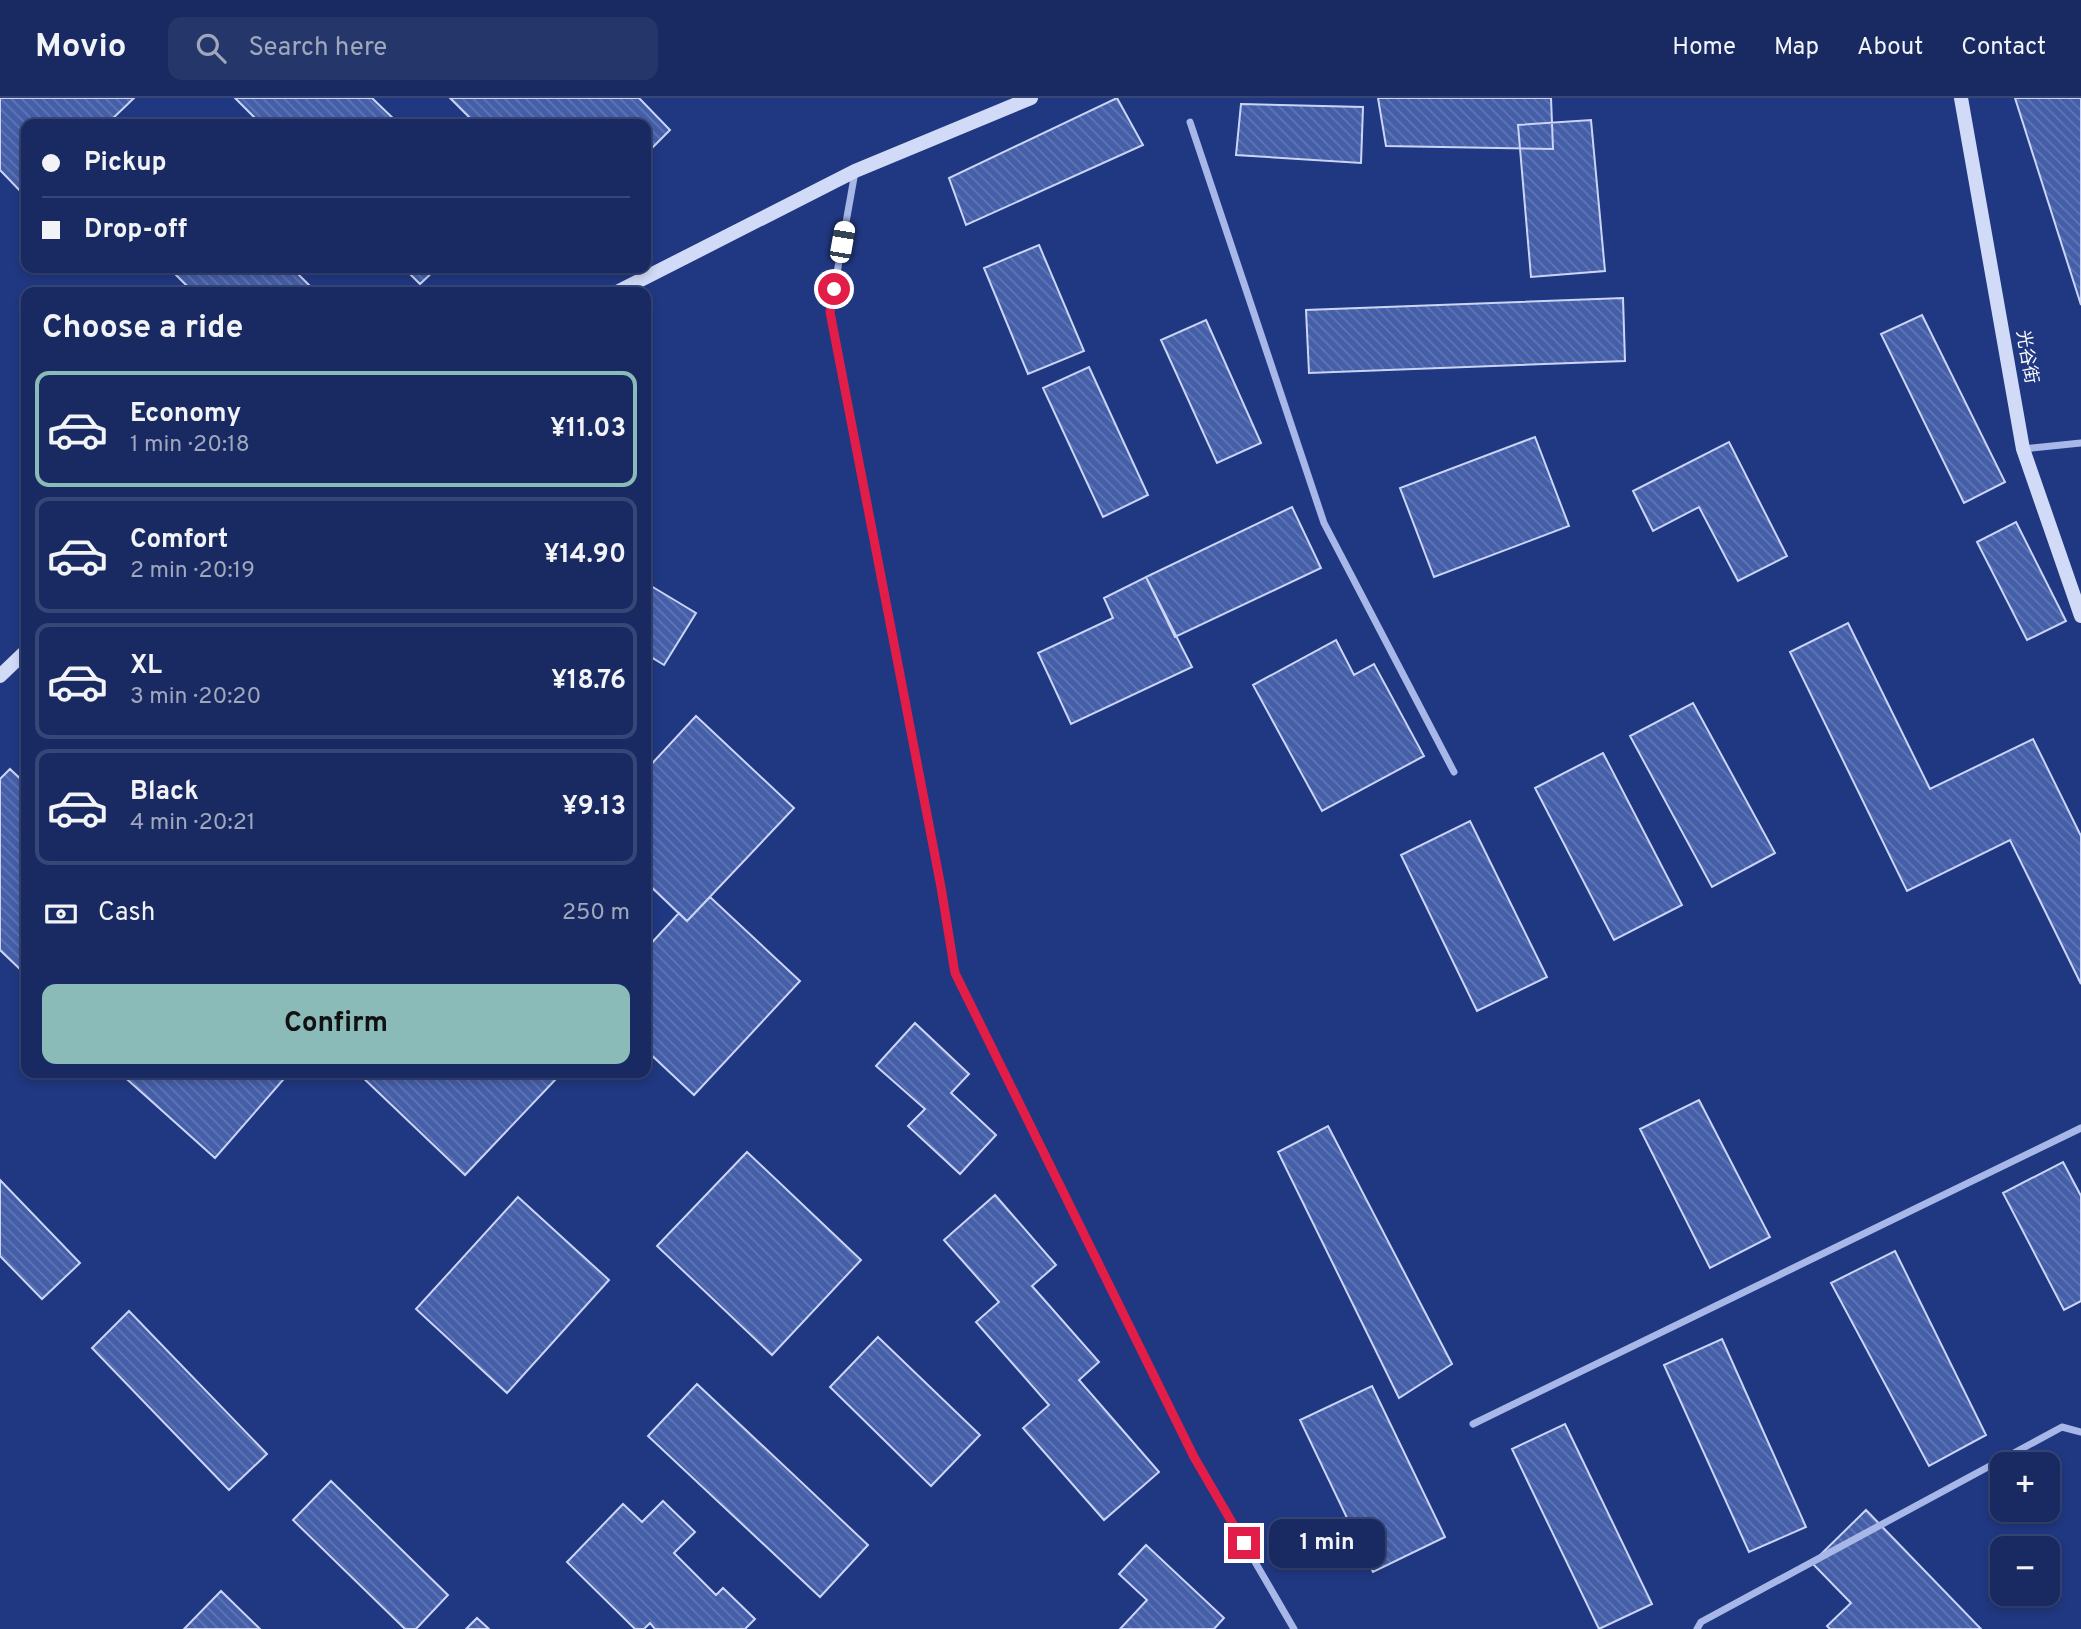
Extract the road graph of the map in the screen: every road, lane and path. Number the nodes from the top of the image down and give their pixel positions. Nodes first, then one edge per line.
1 (1031, 98) edge
2 (1961, 98) edge
3 (1190, 122) dead end
4 (855, 171) junction
5 (627, 287) edge
6 (2081, 443) edge
7 (2023, 449) junction
8 (2081, 616) edge
9 (21, 656) edge
10 (0, 676) edge
11 (1454, 772) dead end
12 (2081, 1128) edge
13 (1473, 1424) dead end
14 (2081, 1432) edge
15 (1294, 1629) edge
16 (1697, 1629) edge

1 - 4 street
2 - 7 street, 光谷街
3 - 11 street
4 - 5 street
4 - 15 street
6 - 7 street
7 - 8 street, 光谷街
9 - 10 street
12 - 13 street
14 - 16 street

